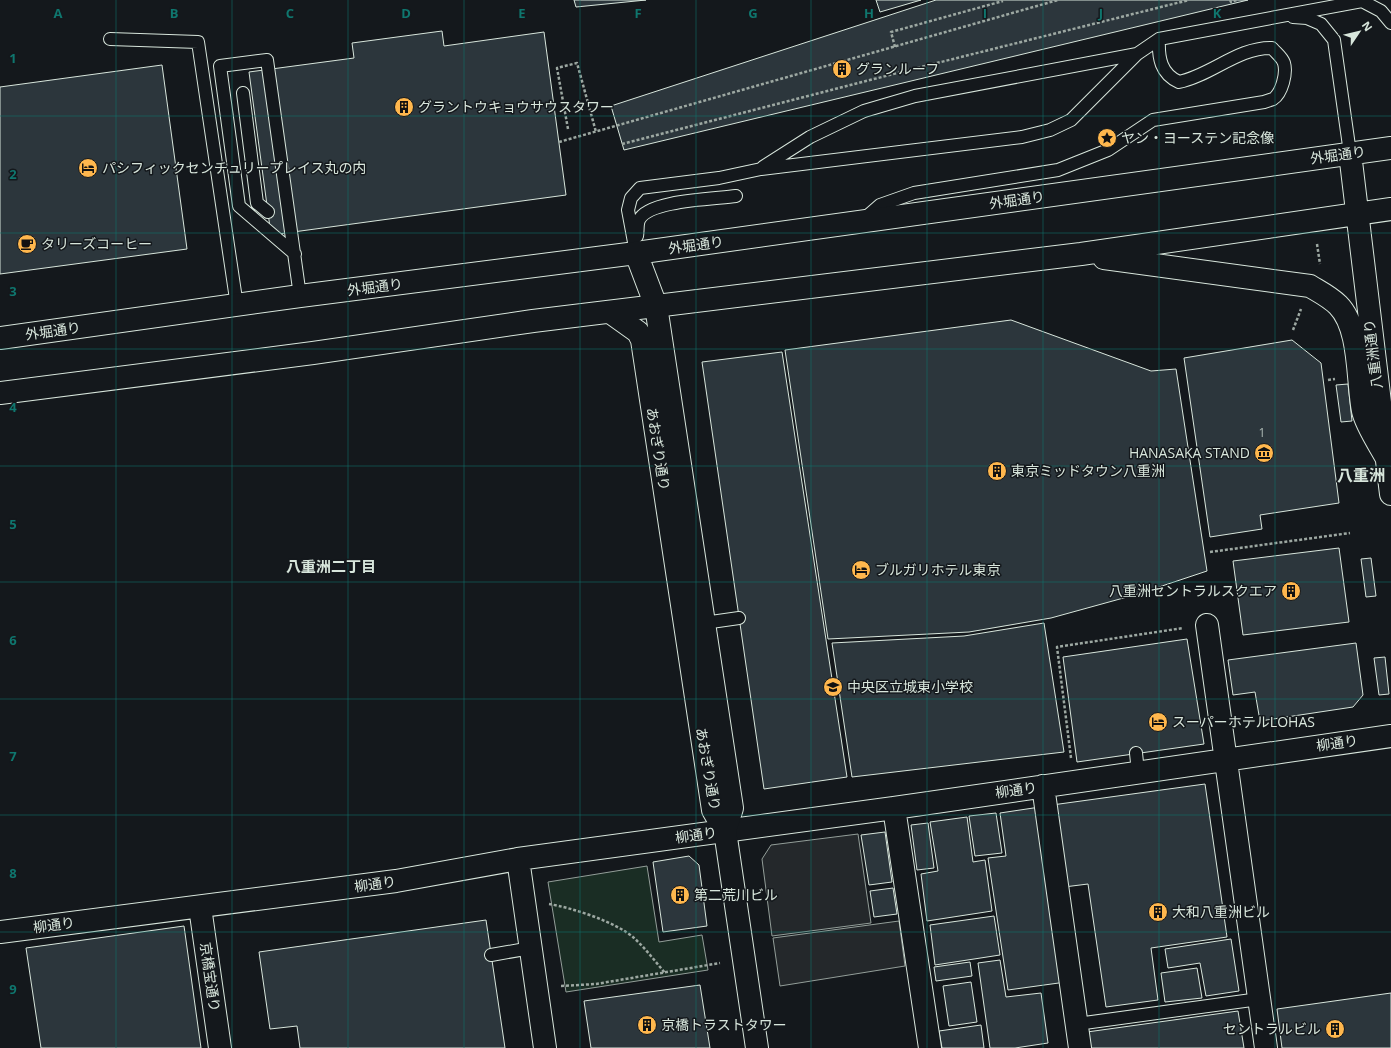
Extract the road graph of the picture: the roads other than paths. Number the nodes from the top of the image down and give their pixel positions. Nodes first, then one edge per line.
1 (1280, 16) junction
2 (1391, 23) edge
3 (110, 39) dead end
4 (1159, 39) junction
5 (1137, 54) junction
6 (243, 94) dead end
7 (1391, 148) edge
8 (1350, 153) junction
9 (761, 169) junction
10 (736, 196) dead end
11 (1391, 209) edge
12 (268, 212) dead end
13 (1356, 214) junction
14 (862, 221) junction
15 (636, 253) junction
16 (295, 254) junction
17 (1081, 254) junction
18 (300, 296) junction
19 (237, 306) junction
20 (656, 306) junction
21 (610, 312) junction
22 (0, 338) edge
23 (0, 393) edge
24 (1386, 458) junction
25 (1391, 494) edge
26 (739, 618) dead end
27 (704, 623) junction
28 (1207, 625) road end
29 (1391, 736) edge
30 (1225, 759) junction
31 (1043, 786) junction
32 (894, 808) junction
33 (725, 831) junction
34 (518, 859) junction
35 (200, 907) junction
36 (0, 932) edge
37 (531, 948) junction
38 (491, 955) dead end
39 (1259, 998) junction
40 (1077, 1024) junction
41 (220, 1048) edge
42 (545, 1048) edge
43 (757, 1048) edge
44 (930, 1048) edge
45 (1080, 1048) edge
46 (1266, 1048) edge

1 - 2 lane
1 - 4 lane
1 - 8 lane
3 - 19 lane
4 - 5 lane
4 - 14 lane
5 - 9 lane
5 - 9 lane
6 - 12 lane
7 - 8 street, 外堀通り
8 - 13 street, 八重洲通り
8 - 14 street, 外堀通り
9 - 15 lane
10 - 15 lane
11 - 13 street
13 - 17 street
13 - 24 street, 八重洲通り
14 - 15 street, 外堀通り
15 - 18 street, 外堀通り
15 - 20 street, あおぎり通り
16 - 16 lane
16 - 18 lane
17 - 20 street
17 - 24 street
18 - 19 street, 外堀通り
19 - 22 street, 外堀通り
20 - 21 street
20 - 27 street, あおぎり通り
21 - 23 street
21 - 33 street, あおぎり通り
24 - 25 street, 八重洲通り
26 - 27 lane
27 - 33 street, あおぎり通り
28 - 30 street
29 - 30 street, 柳通り
30 - 31 street, 柳通り
30 - 39 street
31 - 32 street, 柳通り
31 - 40 street
32 - 33 street, 柳通り
32 - 44 street
33 - 34 street, 柳通り
33 - 43 street
34 - 35 street, 柳通り
34 - 37 street
35 - 36 street, 柳通り
35 - 41 street, 京橋宝通り
37 - 38 lane
37 - 42 street
39 - 40 lane
39 - 46 street
40 - 45 street

